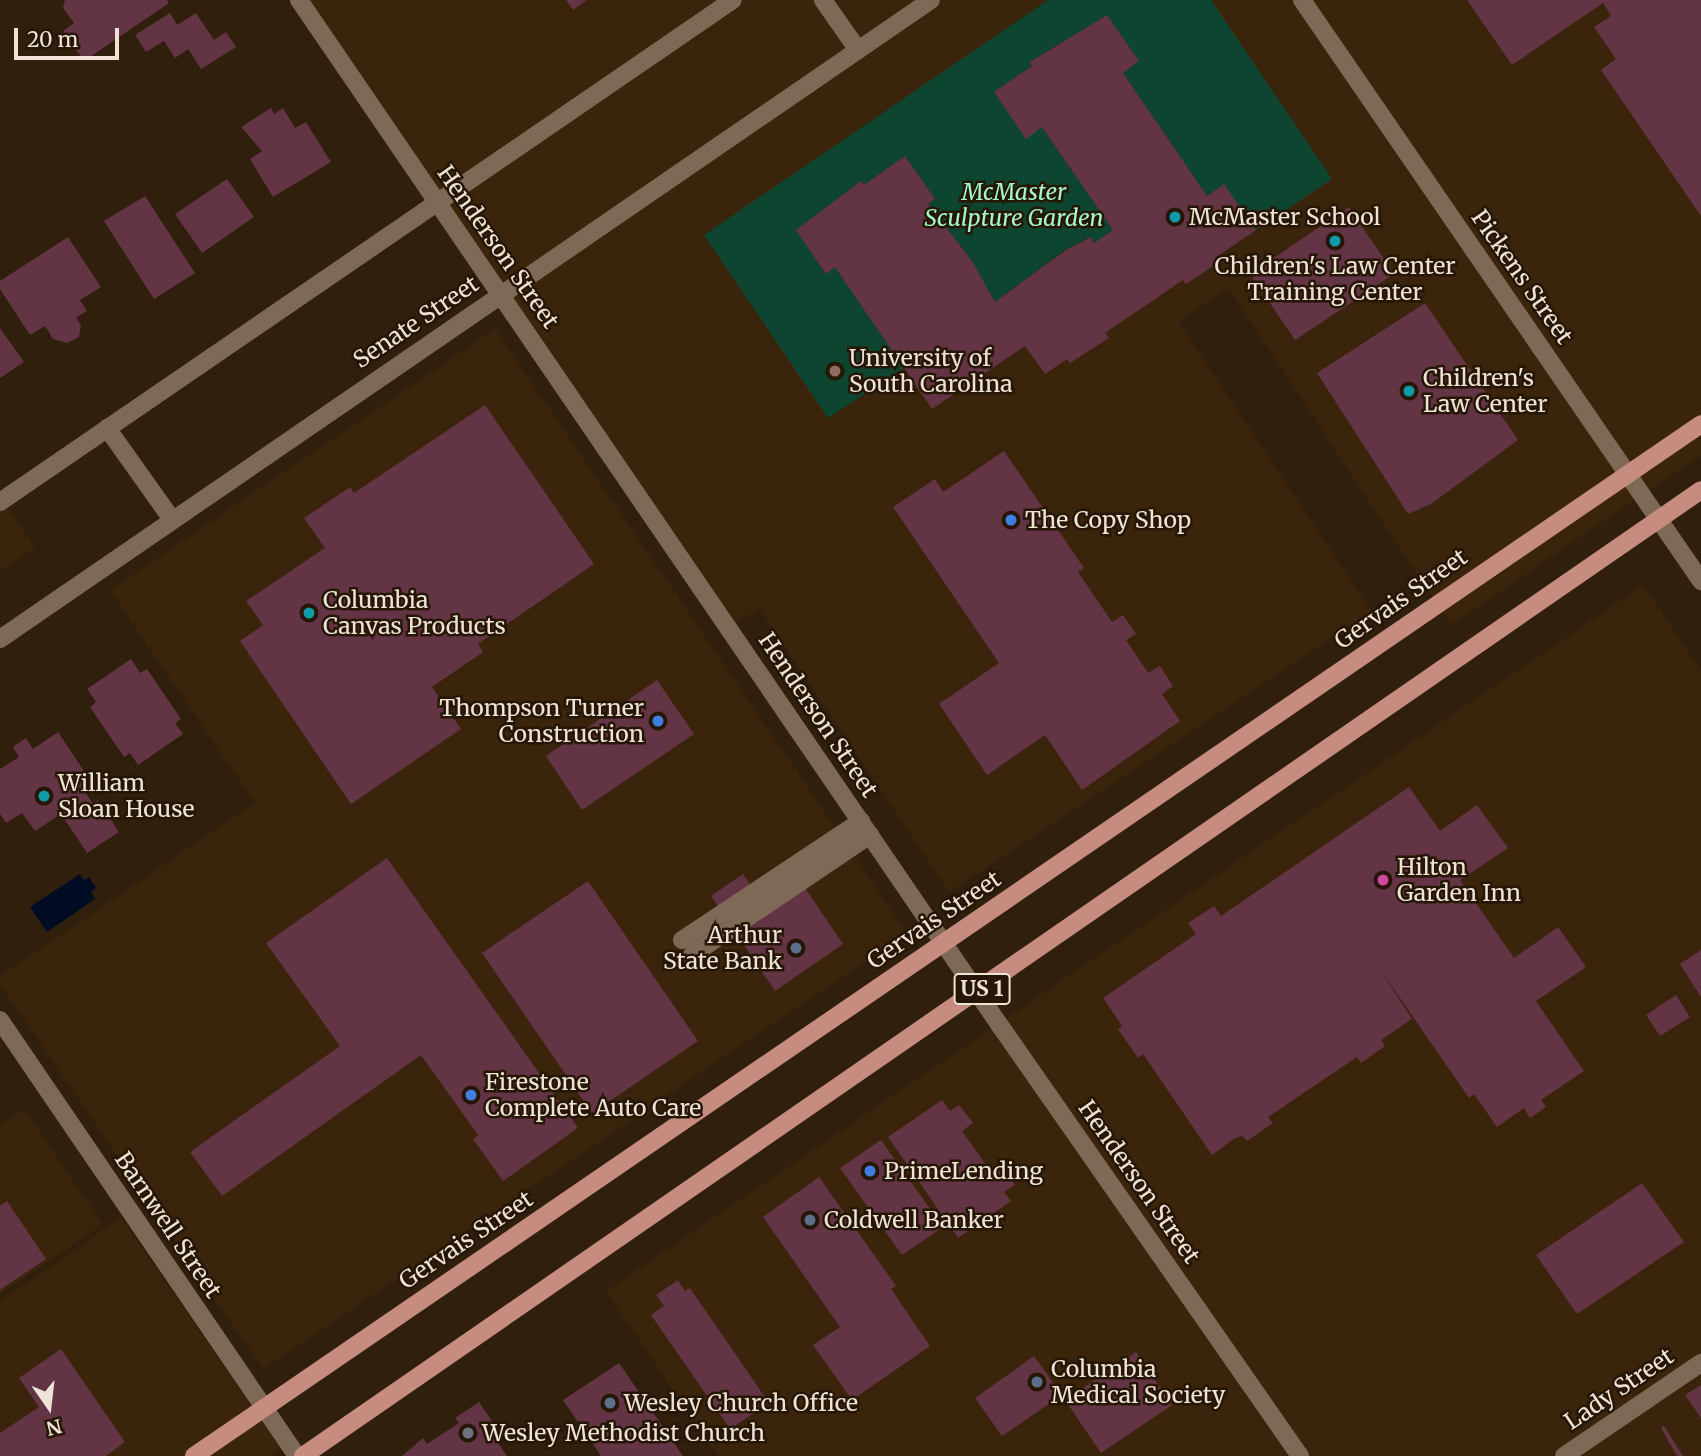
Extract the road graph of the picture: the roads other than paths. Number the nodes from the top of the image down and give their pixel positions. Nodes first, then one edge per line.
1 (299, 0) edge
2 (733, 0) edge
3 (823, 0) edge
4 (931, 0) edge
5 (1302, 0) edge
6 (858, 50) junction
7 (436, 201) junction
8 (501, 293) junction
9 (1701, 424) edge
10 (107, 428) junction
11 (1628, 474) junction
12 (1701, 491) edge
13 (0, 502) edge
14 (171, 518) junction
15 (1659, 519) junction
16 (1701, 581) edge
17 (0, 639) edge
18 (866, 828) junction
19 (944, 943) junction
20 (687, 947) dead end
21 (977, 992) junction
22 (0, 1020) edge
23 (1701, 1363) edge
24 (264, 1408) junction
25 (194, 1456) edge
26 (296, 1456) edge
27 (303, 1456) edge
28 (1300, 1456) edge
29 (1564, 1456) edge

1 - 7 street, Henderson Street
2 - 7 street
3 - 6 street
4 - 6 street, Senate Street
5 - 11 street, Pickens Street
6 - 8 street, Senate Street
7 - 8 street, Henderson Street
7 - 10 street
8 - 14 street, Senate Street
8 - 18 street, Henderson Street
9 - 11 main road, Gervais Street
10 - 13 street
10 - 14 street
11 - 15 street, Pickens Street
11 - 19 main road, Gervais Street
12 - 15 main road, US 1
14 - 17 street, Senate Street
15 - 16 street, Pickens Street
15 - 21 main road, US 1
18 - 19 street, Henderson Street
18 - 20 street
19 - 21 street, Henderson Street
19 - 24 main road, Gervais Street
21 - 27 main road, US 1
21 - 28 street, Henderson Street
22 - 24 street, Barnwell Street
23 - 29 street, Lady Street
24 - 25 main road, Gervais Street
24 - 26 street, Barnwell Street

